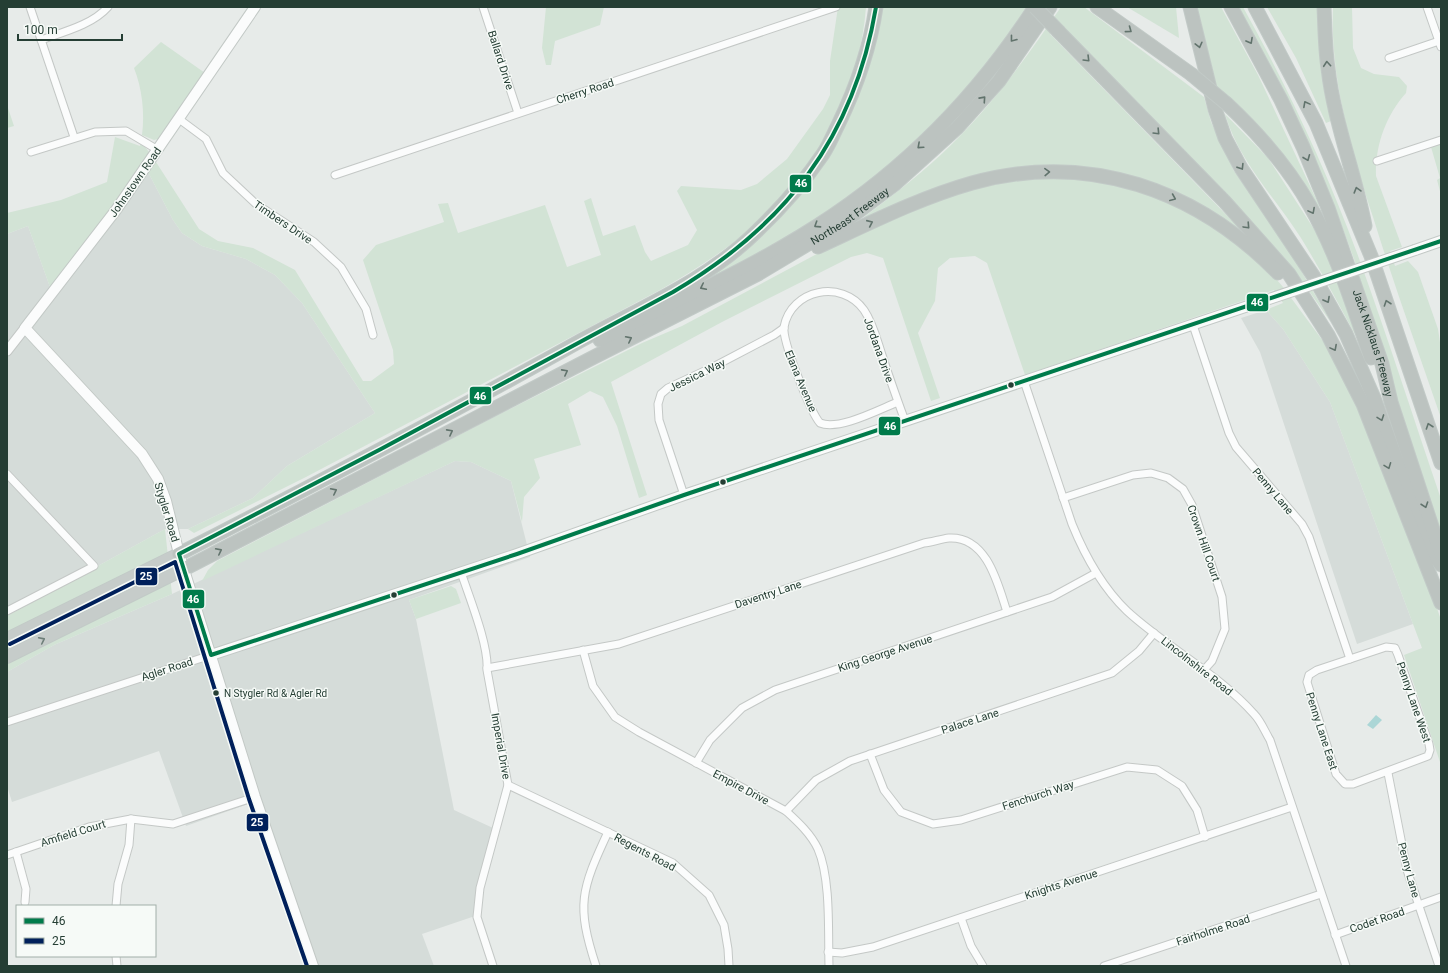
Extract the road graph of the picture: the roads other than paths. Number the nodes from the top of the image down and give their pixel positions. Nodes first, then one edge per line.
1 (30, 7) edge
2 (108, 7) edge
3 (255, 7) edge
4 (483, 7) edge
5 (836, 7) edge
6 (876, 7) edge
7 (1035, 7) edge
8 (1050, 7) edge
9 (1097, 7) edge
10 (1190, 7) edge
11 (1231, 7) edge
12 (1255, 7) edge
13 (1324, 7) edge
14 (1427, 7) edge
15 (41, 40) junction
16 (1440, 44) edge
17 (1389, 58) dead end
18 (518, 113) junction
19 (179, 119) junction
20 (74, 137) junction
21 (1441, 140) edge
22 (158, 150) junction
23 (31, 152) dead end
24 (1377, 161) dead end
25 (335, 175) dead end
26 (1441, 242) edge
27 (1371, 256) junction
28 (758, 274) junction
29 (1307, 302) junction
30 (1193, 325) junction
31 (25, 328) junction
32 (784, 328) junction
33 (373, 335) dead end
34 (7, 351) edge
35 (1024, 381) junction
36 (481, 396) junction
37 (898, 402) junction
38 (1390, 402) junction
39 (905, 421) junction
40 (1441, 463) edge
41 (7, 474) edge
42 (684, 495) junction
43 (1063, 498) junction
44 (179, 554) junction
45 (1441, 554) edge
46 (1441, 565) edge
47 (184, 569) junction
48 (461, 572) junction
49 (1096, 573) junction
50 (1441, 603) edge
51 (7, 611) edge
52 (1007, 612) junction
53 (1154, 633) junction
54 (7, 639) edge
55 (583, 650) junction
56 (211, 655) junction
57 (7, 657) edge
58 (1350, 659) junction
59 (487, 668) junction
60 (1203, 671) junction
61 (7, 722) edge
62 (870, 754) junction
63 (696, 763) junction
64 (1388, 773) junction
65 (508, 785) junction
66 (255, 798) junction
67 (1292, 807) junction
68 (786, 811) junction
69 (131, 819) junction
70 (608, 832) junction
71 (1205, 837) junction
72 (16, 852) junction
73 (7, 855) edge
74 (1321, 894) junction
75 (1441, 897) edge
76 (25, 902) dead end
77 (116, 905) edge
78 (1419, 905) junction
79 (961, 918) junction
80 (1335, 935) junction
81 (828, 952) junction
82 (313, 966) edge
83 (492, 966) edge
84 (596, 966) edge
85 (729, 966) edge
86 (828, 966) edge
87 (983, 966) edge
88 (1104, 966) edge
89 (1346, 966) edge
90 (1439, 966) edge

1 - 15 street
2 - 15 street
3 - 19 main road, Johnstown Road
4 - 18 street, Ballard Drive
5 - 18 street, Cherry Road
6 - 36 highway
7 -> 29 highway, bridge
7 -> 36 highway
28 -> 8 highway, Northeast Freeway
9 -> 38 highway, bridge
10 -> 46 highway
11 -> 38 highway, Jack Nicklaus Freeway
27 -> 12 highway
27 -> 13 highway
14 - 16 street
15 - 20 street
16 - 17 street
18 - 25 street, Cherry Road
19 - 22 main road, Johnstown Road
19 - 33 street, Timbers Drive
20 - 22 street
20 - 23 street
21 - 24 street
22 - 31 main road, Johnstown Road
26 - 30 main road, Agler Road, bridge
40 -> 27 highway
28 -> 29 highway
47 -> 28 highway, Northeast Freeway
29 -> 50 highway
30 - 35 main road, Agler Road
30 - 58 street, Penny Lane
31 - 34 street, Johnstown Road
31 - 44 main road, Stygler Road
32 - 37 street, Elana Avenue
32 - 37 street, Jordana Drive
32 - 42 street, Jessica Way
35 - 39 main road, Agler Road
35 - 43 street, Lincolnshire Road
36 - 44 highway
37 - 39 street, Jordana Drive
38 -> 45 highway, Jack Nicklaus Freeway
39 - 42 main road, Agler Road
41 - 51 street
42 - 48 main road, Agler Road
43 - 49 street, Lincolnshire Road
43 - 60 street, Crown Hill Court
44 - 47 main road, Stygler Road
44 - 54 highway
47 - 56 main road, Stygler Road
57 -> 47 highway
48 - 56 main road, Agler Road
48 - 59 street, Imperial Drive
49 - 52 street, King George Avenue
49 - 53 street, Lincolnshire Road
52 - 55 street, Daventry Lane
52 - 63 street, King George Avenue
53 - 60 street, Lincolnshire Road
53 - 62 street, Palace Lane
55 - 59 street, Daventry Lane
55 - 63 street, Empire Drive
56 - 61 street, Agler Road
56 - 66 main road, Stygler Road
58 - 64 street, Penny Lane West
58 - 64 street, Penny Lane East
59 - 65 street, Imperial Drive
60 - 67 street, Lincolnshire Road
62 - 68 street, Palace Lane
62 - 71 street, Fenchurch Way
63 - 68 street, Empire Drive
64 - 78 street, Penny Lane
65 - 70 street, Regents Road
65 - 83 street, Imperial Drive
66 - 69 street, Amfield Court
66 - 82 main road, Stygler Road
67 - 71 street, Knights Avenue
67 - 74 street, Lincolnshire Road
68 - 81 street, Empire Drive
69 - 72 street, Amfield Court
69 - 77 street
70 - 84 street
70 - 85 street, Regents Road
71 - 79 street, Knights Avenue
72 - 73 street, Amfield Court
72 - 76 street
74 - 80 street, Lincolnshire Road
74 - 88 street, Fairholme Road
75 - 78 street, Codet Road
78 - 80 street, Codet Road
78 - 90 street, Penny Lane
79 - 81 street, Knights Avenue
79 - 87 street
80 - 89 street, Lincolnshire Road
81 - 86 street, Empire Drive

